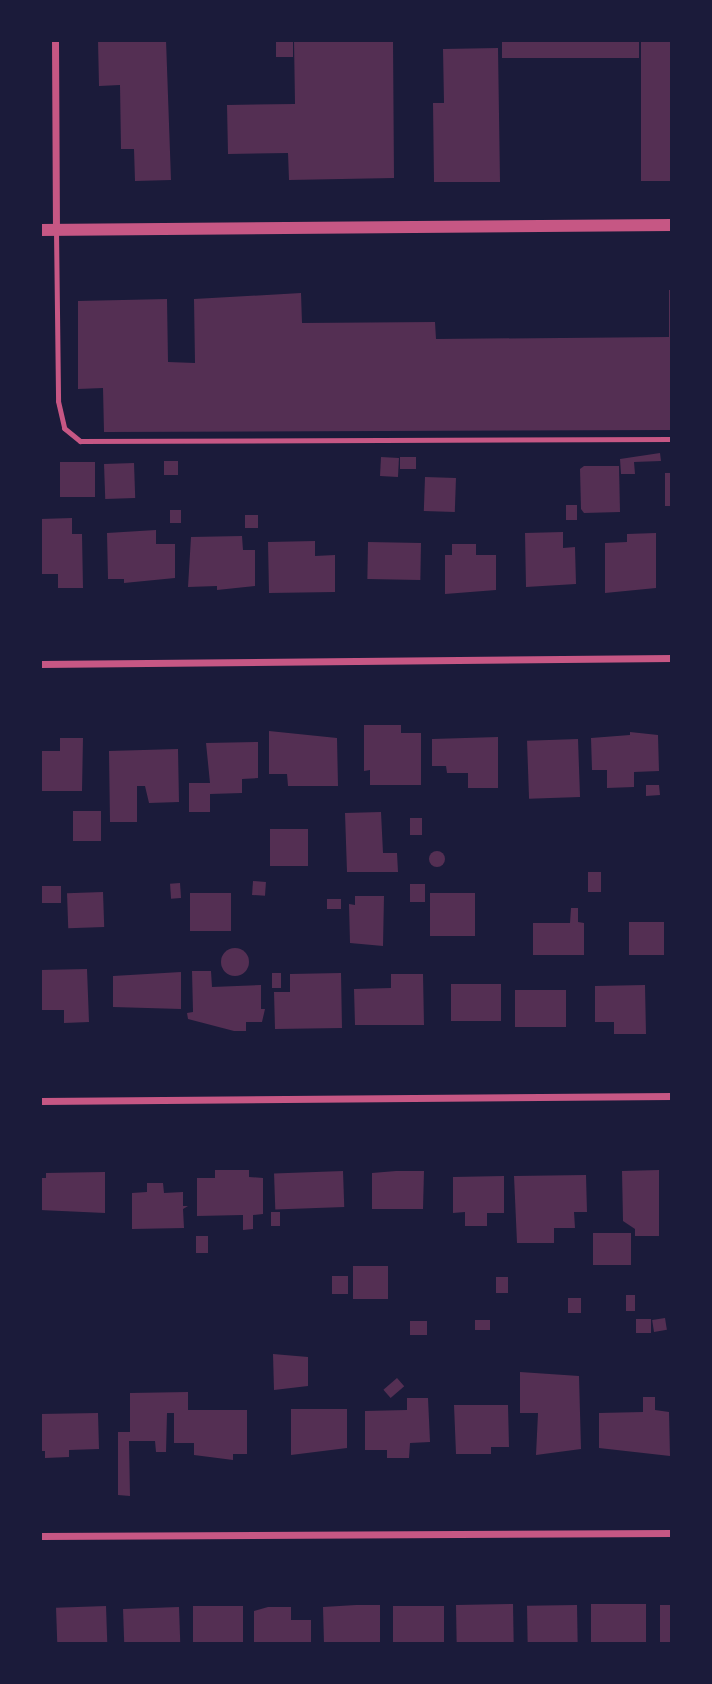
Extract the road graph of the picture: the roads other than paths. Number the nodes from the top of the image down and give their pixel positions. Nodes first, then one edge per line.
1 (55, 40) edge
2 (672, 225) edge
3 (40, 230) edge
4 (56, 230) junction
5 (672, 439) edge
6 (672, 658) edge
7 (40, 664) edge
8 (672, 1096) edge
9 (40, 1101) edge
10 (672, 1533) edge
11 (40, 1536) edge

1 - 4 street
2 - 4 street
3 - 4 street
4 - 5 lane
6 - 7 street
8 - 9 street
10 - 11 street

